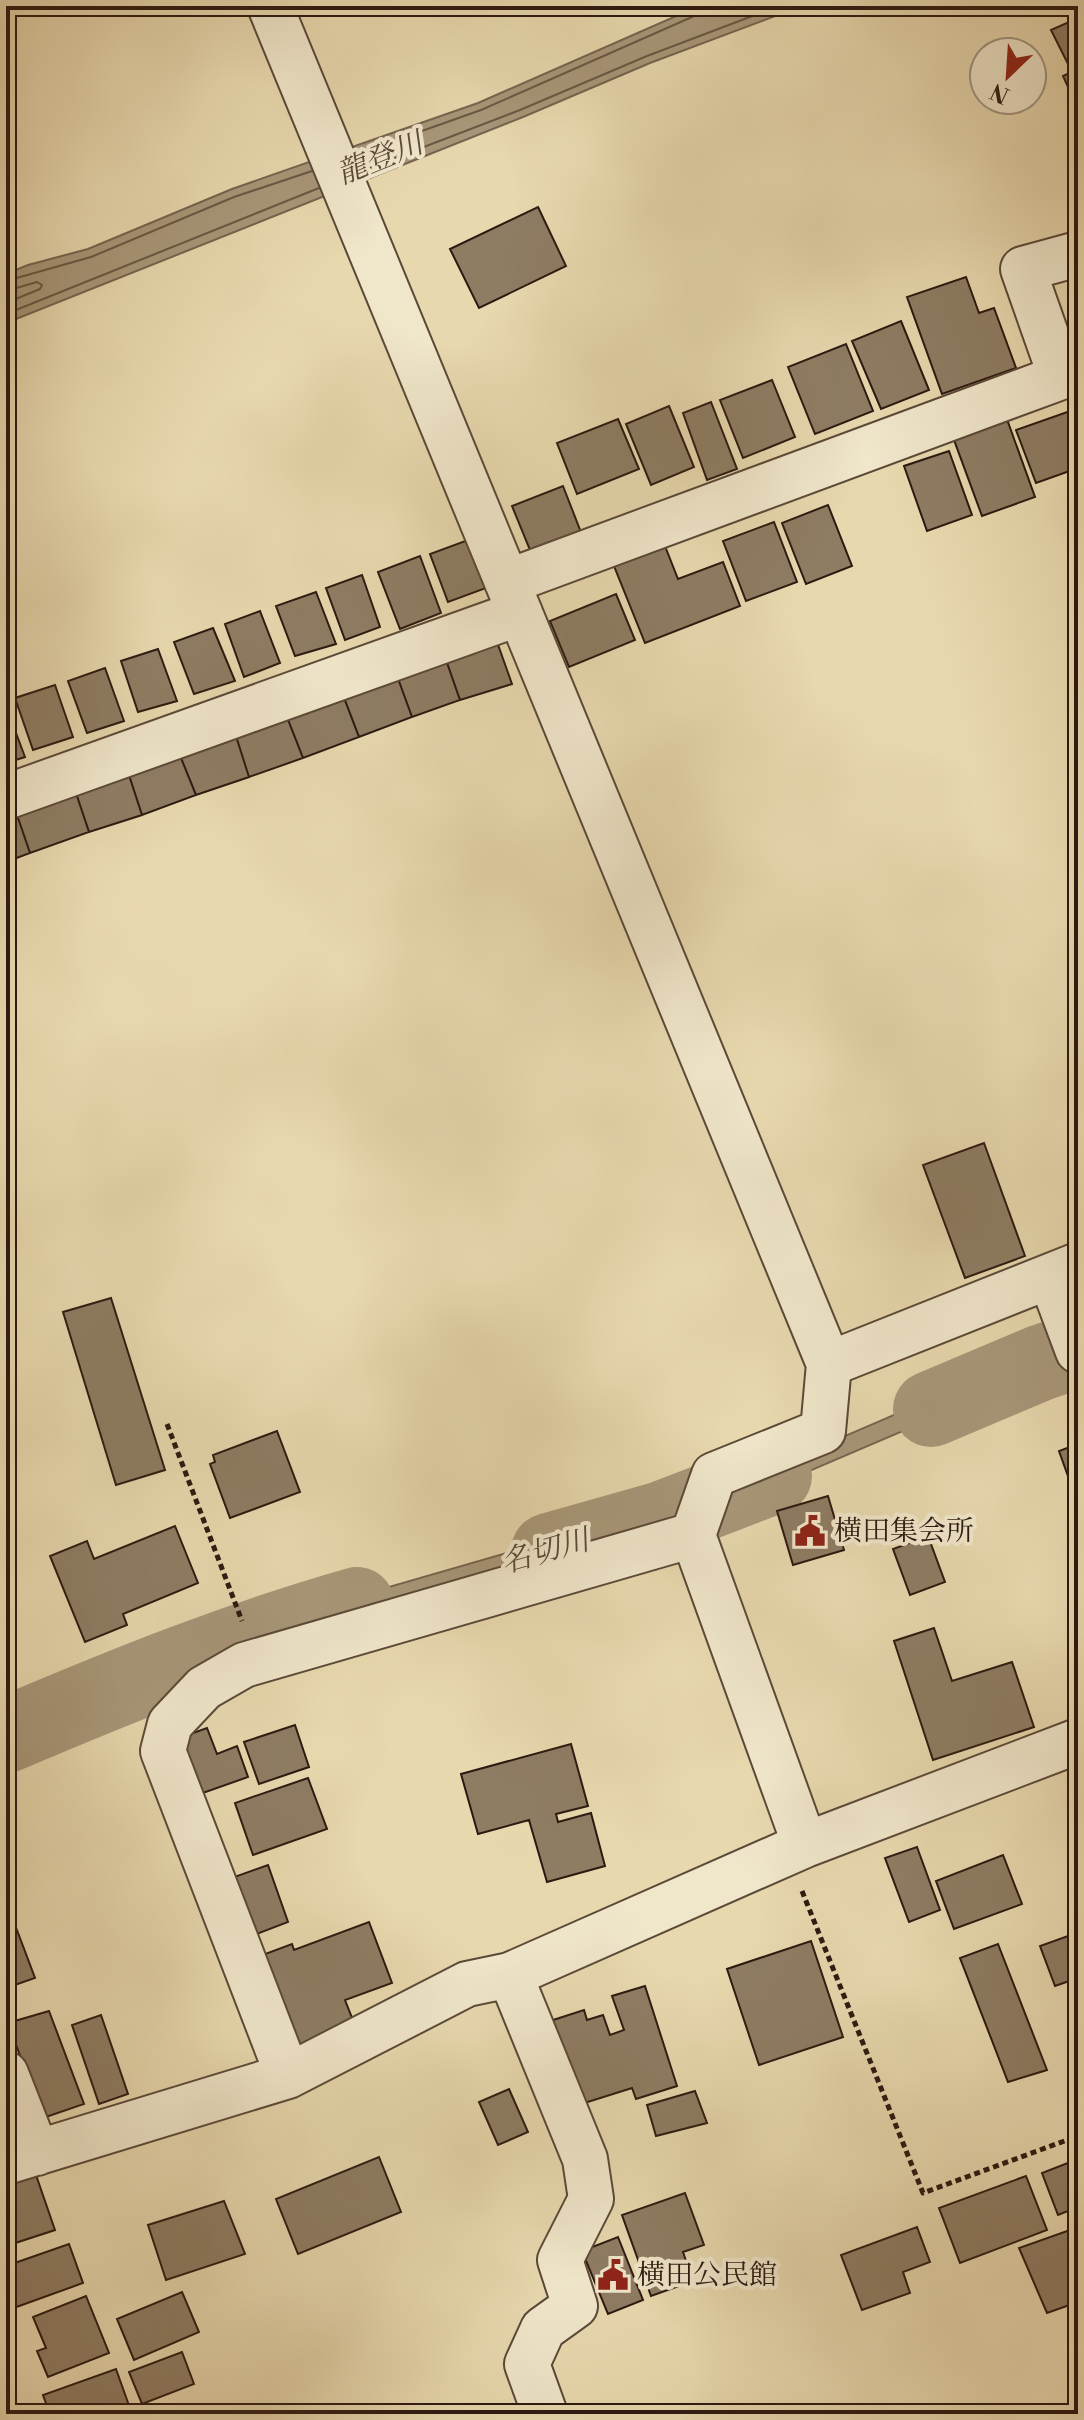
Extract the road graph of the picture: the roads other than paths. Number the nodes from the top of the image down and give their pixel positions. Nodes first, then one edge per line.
1 (270, 6) edge
2 (1078, 254) edge
3 (514, 598) junction
4 (6, 797) edge
5 (1064, 1271) edge
6 (1078, 1351) edge
7 (829, 1364) junction
8 (693, 1535) junction
9 (1078, 1741) edge
10 (796, 1849) junction
11 (510, 1975) junction
12 (6, 2074) edge
13 (288, 2076) junction
14 (22, 2158) edge
15 (545, 2414) edge

1 - 3 street
2 - 3 street
3 - 4 street
3 - 7 street
5 - 6 street
5 - 7 street
7 - 8 street
8 - 10 street
8 - 13 street
9 - 10 street
10 - 11 street
11 - 13 street
11 - 15 street
12 - 14 street
13 - 14 street

